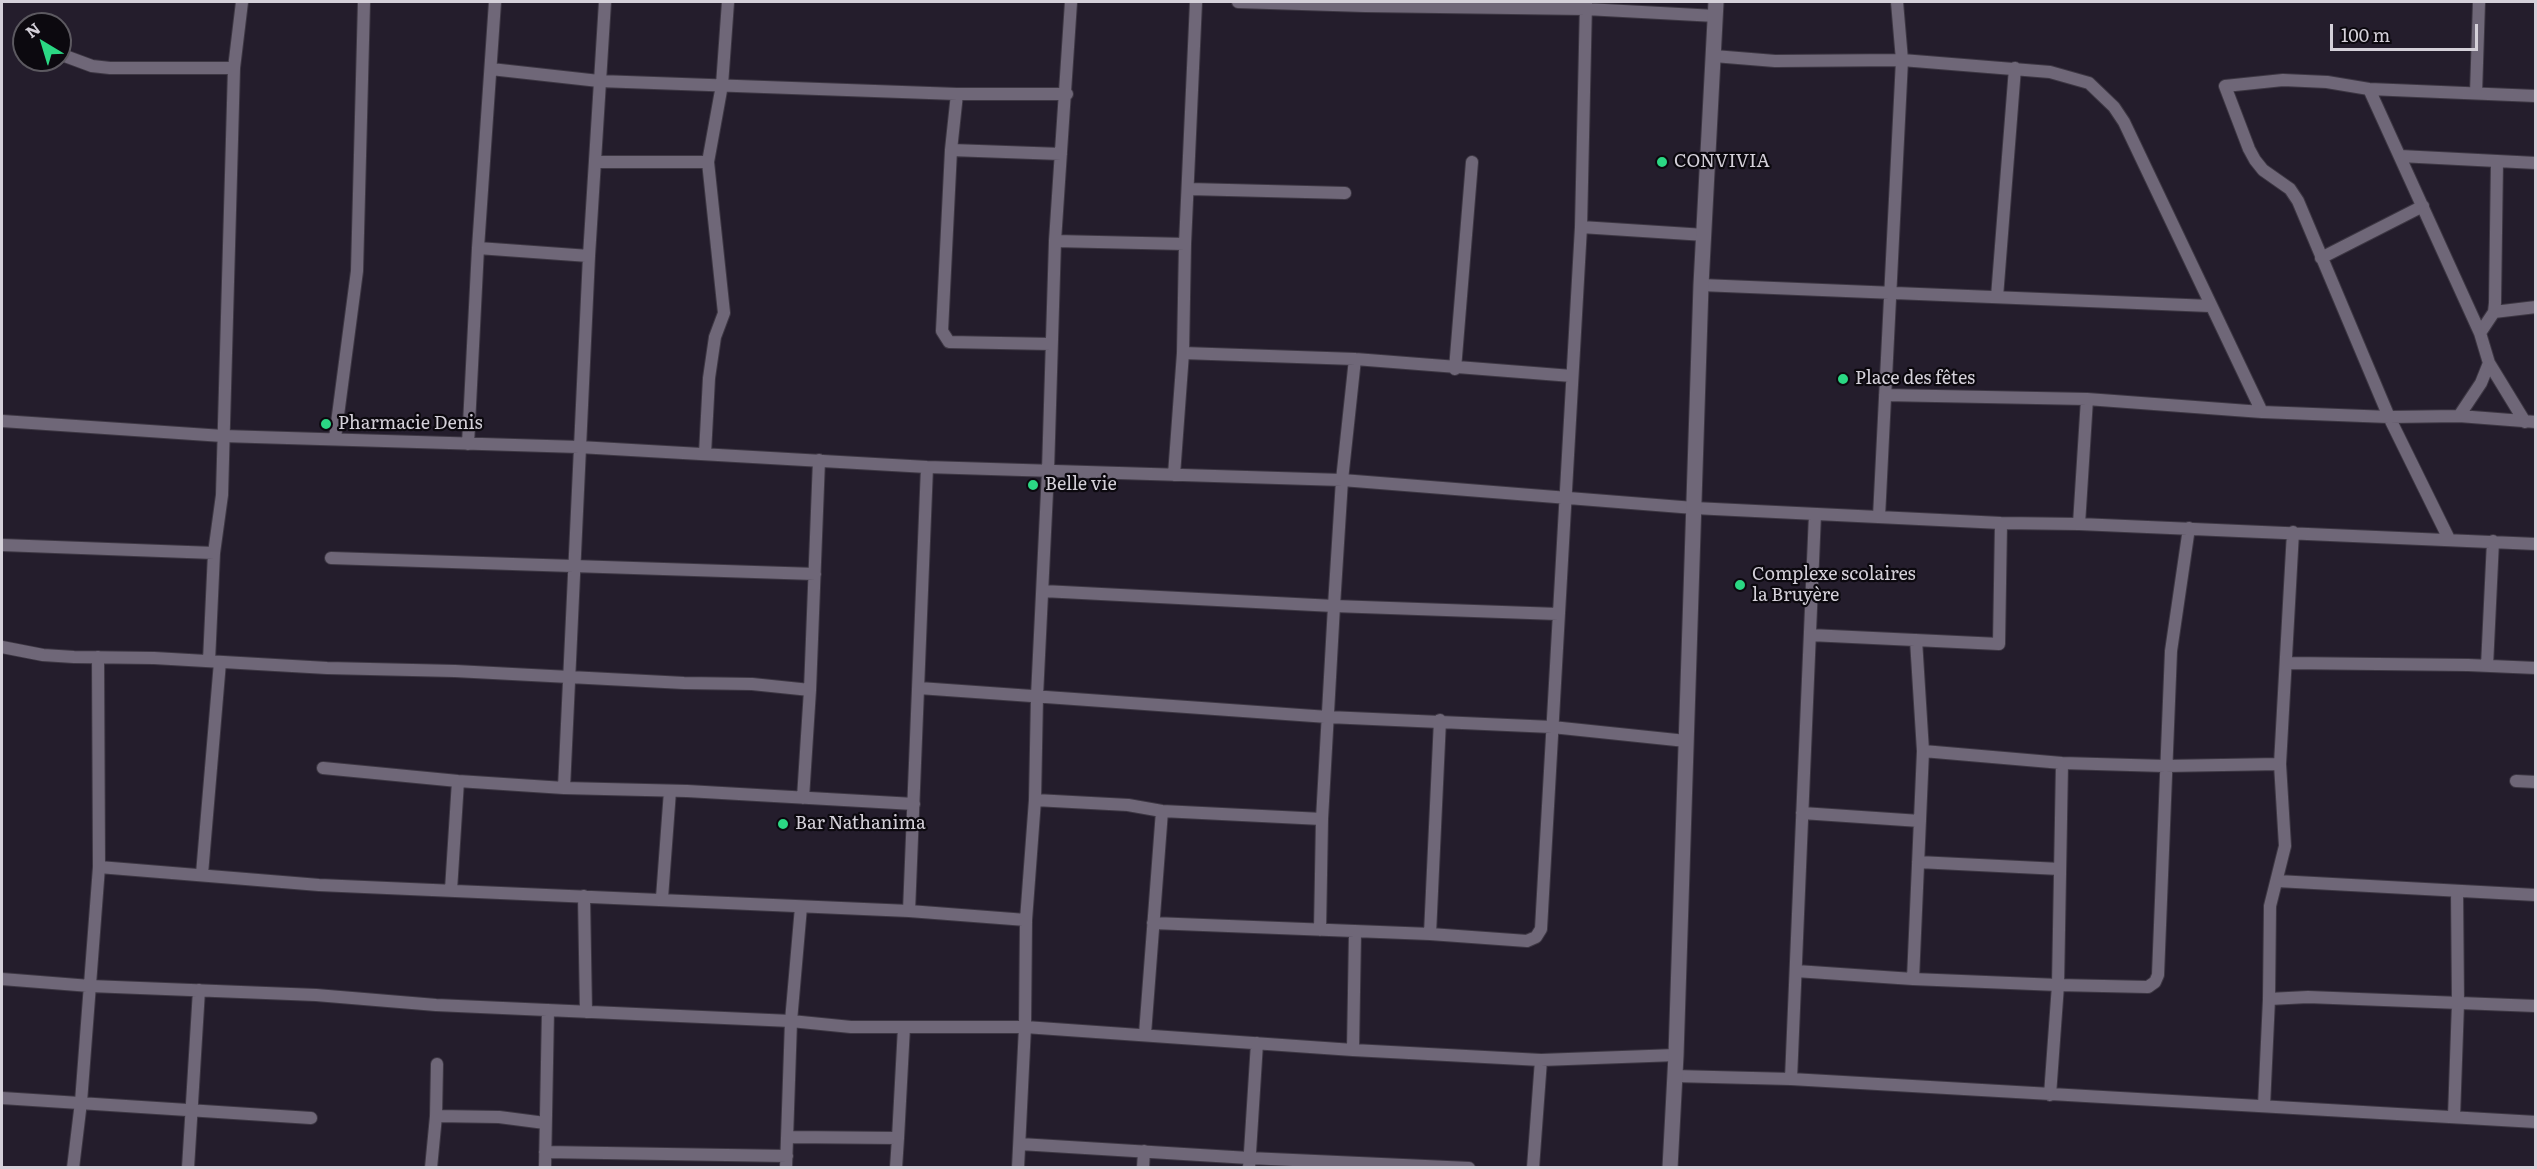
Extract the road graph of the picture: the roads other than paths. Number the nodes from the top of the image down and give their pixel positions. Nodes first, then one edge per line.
1 (242, 2) edge
2 (364, 2) edge
3 (495, 2) edge
4 (605, 2) edge
5 (728, 2) edge
6 (1071, 2) edge
7 (1196, 2) edge
8 (1238, 2) edge
9 (1897, 2) edge
10 (2479, 2) edge
11 (1365, 4) edge
12 (1586, 5) edge
13 (1716, 9) edge
14 (1714, 56) junction
15 (72, 57) edge
16 (1902, 60) junction
17 (234, 68) junction
18 (491, 69) junction
19 (2015, 69) junction
20 (598, 81) junction
21 (722, 86) junction
22 (2368, 89) junction
23 (2476, 93) junction
24 (957, 94) junction
25 (1067, 94) junction
26 (2535, 96) edge
27 (951, 150) junction
28 (1061, 154) junction
29 (2400, 156) junction
30 (2497, 161) junction
31 (595, 162) junction
32 (708, 162) junction
33 (1472, 162) dead end
34 (2535, 163) edge
35 (1189, 189) junction
36 (1345, 193) dead end
37 (2423, 206) junction
38 (1581, 227) junction
39 (1705, 235) junction
40 (1055, 241) junction
41 (1185, 244) junction
42 (478, 248) junction
43 (589, 256) junction
44 (2321, 258) junction
45 (1701, 285) junction
46 (1890, 293) junction
47 (1997, 297) junction
48 (2210, 306) junction
49 (2535, 307) edge
50 (2494, 312) junction
51 (2480, 333) junction
52 (1051, 344) junction
53 (1183, 353) junction
54 (1354, 359) junction
55 (2489, 363) junction
56 (1455, 369) junction
57 (1572, 376) junction
58 (1885, 395) junction
59 (2087, 399) junction
60 (2262, 412) junction
61 (2460, 416) junction
62 (2389, 417) junction
63 (2, 421) edge
64 (2530, 422) edge
65 (223, 436) junction
66 (335, 438) junction
67 (468, 444) junction
68 (579, 447) junction
69 (705, 454) junction
70 (819, 460) junction
71 (927, 467) junction
72 (1048, 471) junction
73 (1174, 475) junction
74 (1342, 480) junction
75 (1565, 498) junction
76 (1694, 508) junction
77 (1815, 514) junction
78 (1879, 517) junction
79 (2001, 523) junction
80 (2079, 524) junction
81 (2189, 528) junction
82 (2293, 532) junction
83 (2449, 539) junction
84 (2493, 542) junction
85 (2, 544) edge
86 (2535, 544) edge
87 (214, 553) junction
88 (331, 558) dead end
89 (576, 568) junction
90 (814, 574) junction
91 (1042, 591) junction
92 (1334, 606) junction
93 (1558, 614) junction
94 (1810, 635) junction
95 (1916, 640) junction
96 (2, 647) edge
97 (98, 657) junction
98 (215, 661) junction
99 (2287, 663) junction
100 (2487, 666) junction
101 (2535, 668) edge
102 (571, 678) junction
103 (919, 688) junction
104 (810, 690) junction
105 (1037, 696) junction
106 (1328, 717) junction
107 (1440, 720) junction
108 (1552, 727) junction
109 (1686, 741) junction
110 (1923, 752) junction
111 (2062, 763) junction
112 (2280, 764) junction
113 (2165, 766) junction
114 (323, 768) dead end
115 (458, 781) junction
116 (2516, 781) dead end
117 (2535, 782) edge
118 (564, 788) junction
119 (670, 791) junction
120 (803, 798) junction
121 (1035, 800) junction
122 (914, 804) junction
123 (1162, 811) junction
124 (1802, 813) junction
125 (1322, 819) junction
126 (1920, 821) junction
127 (1918, 862) junction
128 (99, 867) junction
129 (2060, 869) junction
130 (202, 874) junction
131 (2277, 881) junction
132 (450, 890) junction
133 (2457, 891) junction
134 (2535, 895) edge
135 (584, 896) junction
136 (662, 898) junction
137 (801, 907) junction
138 (909, 911) junction
139 (1026, 920) junction
140 (1153, 923) junction
141 (1320, 930) junction
142 (1355, 933) junction
143 (1430, 934) junction
144 (1796, 971) junction
145 (2, 979) edge
146 (1913, 979) junction
147 (2058, 985) junction
148 (90, 986) junction
149 (199, 990) junction
150 (2269, 999) junction
151 (2458, 1003) junction
152 (2535, 1005) edge
153 (548, 1010) junction
154 (586, 1012) junction
155 (791, 1021) junction
156 (904, 1027) junction
157 (1025, 1027) junction
158 (1145, 1034) junction
159 (1257, 1043) junction
160 (1353, 1050) junction
161 (1676, 1055) junction
162 (1541, 1060) junction
163 (437, 1064) dead end
164 (1674, 1076) junction
165 (1791, 1079) junction
166 (2050, 1095) junction
167 (2, 1098) edge
168 (81, 1102) junction
169 (2264, 1107) junction
170 (191, 1111) junction
171 (436, 1116) junction
172 (2454, 1117) junction
173 (311, 1118) dead end
174 (2535, 1122) edge
175 (545, 1123) junction
176 (788, 1137) junction
177 (898, 1138) junction
178 (1020, 1144) junction
179 (1144, 1150) junction
180 (545, 1152) junction
181 (786, 1161) edge
182 (1249, 1163) edge
183 (1423, 1166) edge
184 (73, 1167) edge
185 (188, 1167) edge
186 (431, 1167) edge
187 (545, 1167) edge
188 (896, 1167) edge
189 (1018, 1167) edge
190 (1143, 1167) edge
191 (1469, 1167) edge
192 (1533, 1167) edge
193 (1670, 1167) edge

1 - 17 street
2 - 66 street
3 - 18 street
4 - 20 street
5 - 21 street
6 - 25 street
7 - 35 street
8 - 11 street
9 - 16 street
10 - 23 street
11 - 12 street
12 - 13 street
12 - 38 street
13 - 14 street
14 - 16 street
14 - 39 street
15 - 17 street
16 - 19 street
16 - 46 street
17 - 65 street
18 - 20 street
18 - 42 street
19 - 47 street
19 - 48 street
20 - 21 street
20 - 31 street
21 - 24 street
21 - 32 street
22 - 23 street
22 - 29 street
22 - 44 street
23 - 26 street
24 - 25 street
24 - 27 street
25 - 28 street
27 - 28 street
27 - 52 street
28 - 40 street
29 - 30 street
29 - 37 street
30 - 34 street
30 - 50 street
31 - 32 street
31 - 43 street
32 - 69 street
33 - 56 street
35 - 36 street
35 - 41 street
37 - 44 street
37 - 51 street
38 - 39 street
38 - 57 street
39 - 45 street
40 - 41 street
40 - 52 street
41 - 53 street
42 - 43 street
42 - 67 street
43 - 68 street
44 - 62 street
45 - 46 street
45 - 76 street
46 - 47 street
46 - 58 street
47 - 48 street
48 - 60 street
49 - 50 street
50 - 51 street
51 - 55 street
52 - 72 street
53 - 54 street
53 - 73 street
54 - 56 street
54 - 74 street
55 - 61 street
55 - 64 street
56 - 57 street
57 - 75 street
58 - 59 street
58 - 78 street
59 - 60 street
59 - 80 street
60 - 62 street
61 - 62 street
61 - 64 street
62 - 83 street
63 - 65 street
65 - 66 street
65 - 87 street
66 - 67 street
67 - 68 street
68 - 69 street
68 - 89 street
69 - 70 street
70 - 71 street
70 - 90 street
71 - 72 street
71 - 103 street
72 - 73 street
72 - 91 street
73 - 74 street
74 - 75 street
74 - 92 street
75 - 76 street
75 - 93 street
76 - 77 street
76 - 109 street
77 - 78 street
77 - 94 street
78 - 79 street
79 - 80 street
79 - 95 street
80 - 81 street
81 - 82 street
81 - 113 street
82 - 83 street
82 - 99 street
83 - 84 street
84 - 86 street
84 - 100 street
85 - 87 street
87 - 98 street
88 - 89 street
89 - 90 street
89 - 102 street
90 - 104 street
91 - 92 street
91 - 105 street
92 - 93 street
92 - 106 street
93 - 108 street
94 - 95 street
94 - 124 street
95 - 110 street
96 - 97 street
97 - 98 street
97 - 128 street
98 - 102 street
98 - 130 street
99 - 100 street
99 - 112 street
100 - 101 street
102 - 104 street
102 - 118 street
103 - 105 street
103 - 122 street
104 - 120 street
105 - 106 street
105 - 121 street
106 - 107 street
106 - 125 street
107 - 108 street
107 - 143 street
108 - 109 street
108 - 143 street
109 - 161 street
110 - 111 street
110 - 126 street
111 - 113 street
111 - 129 street
112 - 113 street
112 - 131 street
113 - 147 street
114 - 115 street
115 - 118 street
115 - 132 street
116 - 117 street
118 - 119 street
119 - 120 street
119 - 136 street
120 - 122 street
121 - 123 street
121 - 139 street
122 - 138 street
123 - 125 street
123 - 140 street
124 - 126 street
124 - 144 street
125 - 141 street
126 - 127 street
127 - 129 street
127 - 146 street
128 - 130 street
128 - 148 street
129 - 147 street
130 - 132 street
131 - 133 street
131 - 150 street
132 - 135 street
133 - 134 street
133 - 151 street
135 - 136 street
135 - 154 street
136 - 137 street
137 - 138 street
137 - 155 street
138 - 139 street
139 - 157 street
140 - 141 street
140 - 158 street
141 - 142 street
142 - 143 street
142 - 160 street
144 - 146 street
144 - 165 street
145 - 148 street
146 - 147 street
147 - 166 street
148 - 149 street
148 - 168 street
149 - 153 street
149 - 170 street
150 - 151 street
150 - 169 street
151 - 152 street
151 - 172 street
153 - 154 street
153 - 175 street
154 - 155 street
155 - 156 street
155 - 176 street
156 - 157 street
156 - 177 street
157 - 158 street
157 - 178 street
158 - 159 street
159 - 160 street
159 - 182 street
160 - 162 street
161 - 162 street
161 - 164 street
162 - 192 street
163 - 171 street
164 - 165 street
164 - 193 street
165 - 166 street
166 - 169 street
167 - 168 street
168 - 170 street
168 - 184 street
169 - 172 street
170 - 173 street
170 - 185 street
171 - 175 street
171 - 186 street
172 - 174 street
175 - 180 street
176 - 177 street
176 - 181 street
177 - 188 street
178 - 179 street
178 - 189 street
179 - 182 street
179 - 190 street
180 - 181 street
180 - 187 street
182 - 183 street
183 - 191 street

